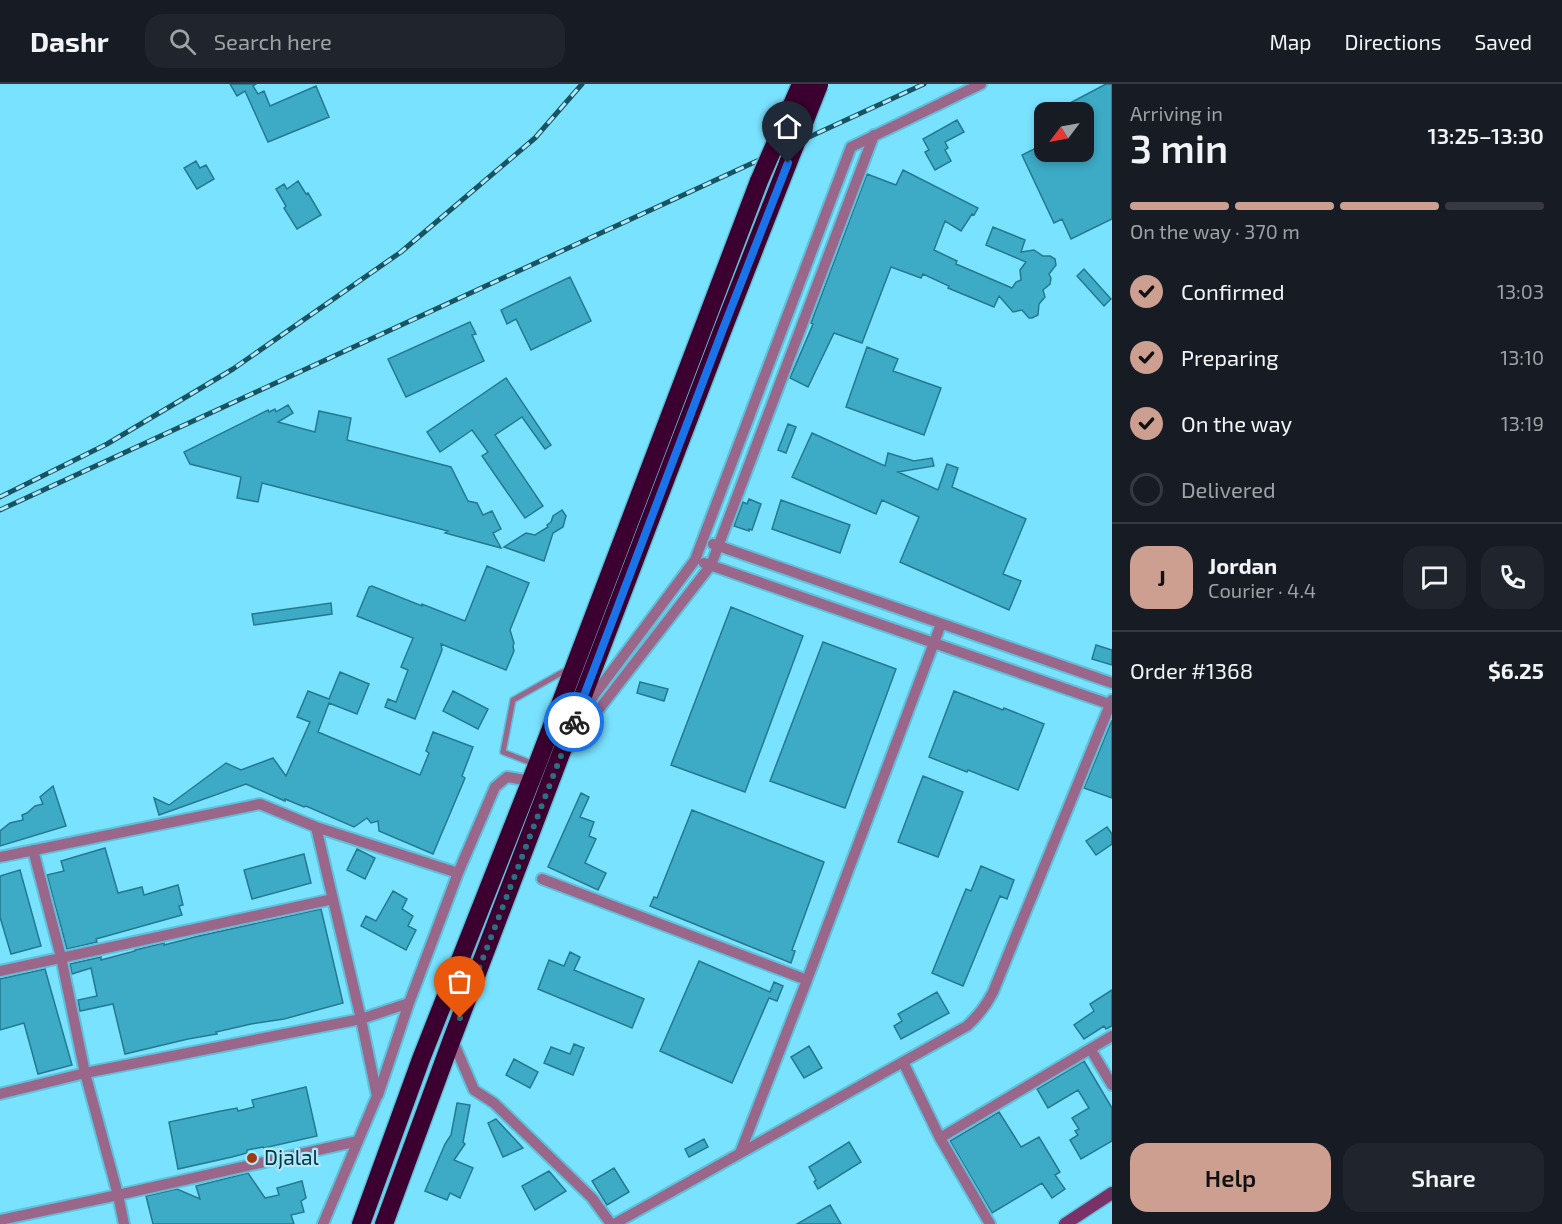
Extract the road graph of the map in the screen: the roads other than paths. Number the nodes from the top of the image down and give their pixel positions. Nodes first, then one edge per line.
1 (813, 84) edge
2 (981, 84) edge
3 (874, 135) junction
4 (703, 540) junction
5 (719, 546) junction
6 (695, 560) junction
7 (711, 565) junction
8 (941, 624) junction
9 (934, 643) junction
10 (575, 665) junction
11 (1112, 683) edge
12 (1111, 703) edge
13 (573, 723) junction
14 (559, 762) junction
15 (534, 773) junction
16 (316, 827) junction
17 (33, 850) junction
18 (0, 856) edge
19 (458, 873) junction
20 (542, 879) dead end
21 (333, 899) junction
22 (61, 957) junction
23 (0, 971) edge
24 (807, 980) junction
25 (409, 1003) junction
26 (361, 1019) junction
27 (1112, 1036) edge
28 (452, 1039) junction
29 (1090, 1050) junction
30 (903, 1062) junction
31 (85, 1073) junction
32 (1112, 1085) edge
33 (0, 1094) edge
34 (377, 1096) junction
35 (940, 1138) junction
36 (358, 1141) junction
37 (740, 1153) junction
38 (1112, 1193) edge
39 (118, 1195) junction
40 (0, 1220) edge
41 (124, 1224) edge
42 (323, 1224) edge
43 (361, 1224) edge
44 (384, 1224) edge
45 (613, 1224) edge
46 (990, 1224) edge
47 (1065, 1224) edge

1 - 10 highway, bridge
1 - 13 highway, bridge
2 - 3 street
3 - 4 street
3 - 5 street
4 - 5 street
4 - 6 street
5 - 7 street
5 - 8 street
6 - 7 street
6 - 13 street
7 - 9 street
7 - 14 street
8 - 9 street
8 - 11 street
9 - 12 street
9 - 24 street
10 - 15 highway
10 - 15 lane
12 - 30 street
13 - 14 highway
14 - 28 highway
15 - 19 street
15 - 43 highway
16 - 17 street
16 - 19 street
16 - 21 street
17 - 18 street
17 - 22 street
19 - 25 street
20 - 24 street
21 - 22 street
21 - 26 street
22 - 23 street
22 - 31 street
24 - 37 street
25 - 26 street
25 - 34 street
26 - 31 street
26 - 34 street
27 - 29 street
28 - 44 highway
28 - 45 street
29 - 32 street
29 - 35 street
30 - 35 street
30 - 37 street
31 - 33 street
31 - 39 street
34 - 36 street
35 - 46 street
36 - 39 street
36 - 42 street
37 - 45 street
38 - 47 main road
39 - 40 street
39 - 41 street

